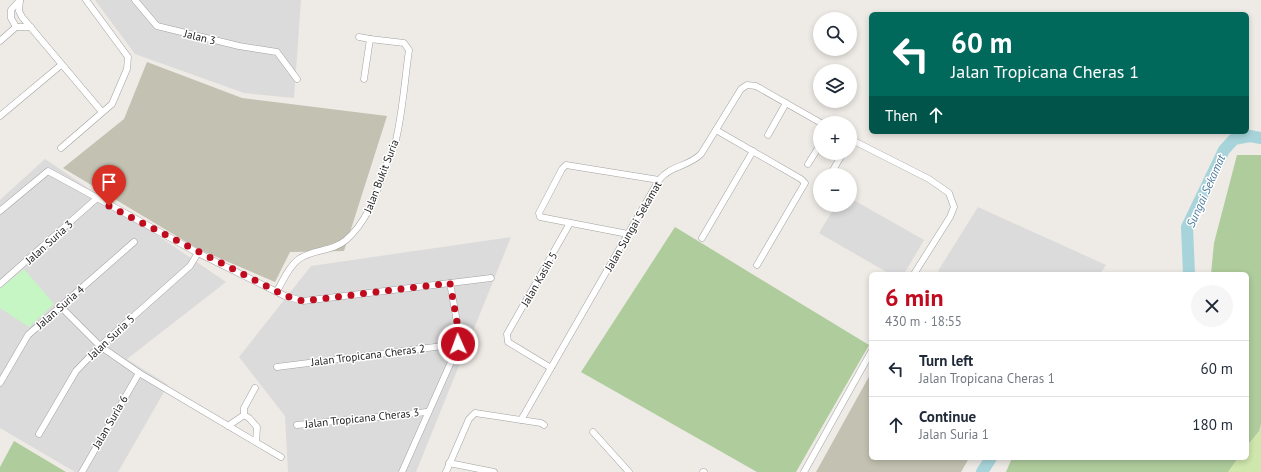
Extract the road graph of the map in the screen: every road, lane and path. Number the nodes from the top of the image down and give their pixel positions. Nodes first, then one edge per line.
1 (20, 0) edge
2 (86, 0) edge
3 (135, 0) edge
4 (31, 27) junction
5 (16, 28) junction
6 (358, 37) dead end
7 (370, 39) junction
8 (0, 41) edge
9 (61, 65) junction
10 (296, 79) dead end
11 (364, 79) dead end
12 (786, 103) junction
13 (102, 112) junction
14 (0, 116) edge
15 (813, 118) edge
16 (716, 130) junction
17 (768, 135) dead end
18 (857, 143) edge
19 (61, 148) dead end
20 (753, 151) junction
21 (813, 156) edge
22 (808, 164) dead end
23 (659, 180) junction
24 (96, 199) junction
25 (0, 211) edge
26 (570, 223) junction
27 (628, 234) junction
28 (702, 238) dead end
29 (134, 242) dead end
30 (198, 253) junction
31 (757, 265) dead end
32 (915, 272) edge
33 (492, 278) dead end
34 (450, 283) junction
35 (0, 284) edge
36 (277, 291) junction
37 (61, 307) junction
38 (458, 344) junction
39 (100, 346) junction
40 (869, 356) edge
41 (277, 367) dead end
42 (551, 368) junction
43 (139, 373) junction
44 (0, 383) edge
45 (255, 388) dead end
46 (427, 412) junction
47 (244, 414) junction
48 (521, 420) junction
49 (297, 425) dead end
50 (544, 425) dead end
51 (228, 426) junction
52 (593, 432) dead end
53 (39, 434) dead end
54 (256, 442) junction
55 (281, 457) dead end
56 (450, 464) junction
57 (82, 472) edge
58 (402, 472) edge
59 (446, 472) edge
60 (494, 472) edge
61 (629, 472) edge
62 (804, 472) edge

1 - 4 street
1 - 5 street
2 - 13 street
3 - 10 street, Jalan 3
4 - 5 street
4 - 9 street
5 - 8 street
6 - 7 street, Jalan Bukit Suria
7 - 11 street
7 - 36 street, Jalan Bukit Suria
9 - 13 street
9 - 14 street
12 - 15 street, Jalan Sungai Sekamat
12 - 16 street, Jalan Sungai Sekamat
12 - 17 street
13 - 19 street
16 - 20 street
16 - 23 street, Jalan Sungai Sekamat
18 - 32 street
20 - 28 street
20 - 31 street
21 - 22 street
23 - 26 street
23 - 27 street, Jalan Sungai Sekamat
24 - 25 street
24 - 30 street
24 - 35 street, Jalan Suria 3
26 - 27 street
26 - 42 street, Jalan Kasih 5
27 - 42 street, Jalan Sungai Sekamat
29 - 37 street, Jalan Suria 4
30 - 36 street
30 - 39 street, Jalan Suria 5
33 - 34 street
34 - 36 street
34 - 38 street
37 - 39 street
37 - 44 street, Jalan Suria 4
38 - 41 street, Jalan Tropicana Cheras 2
38 - 46 street
39 - 43 street
39 - 53 street, Jalan Suria 5
40 - 62 street
42 - 48 street, Jalan Sungai Sekamat
43 - 51 street
43 - 57 street, Jalan Suria 6
45 - 47 street
46 - 49 street, Jalan Tropicana Cheras 3
46 - 58 street
47 - 51 street
47 - 54 street
48 - 50 street
48 - 56 street
51 - 54 street
52 - 61 street
54 - 55 street
56 - 59 street
56 - 60 street

